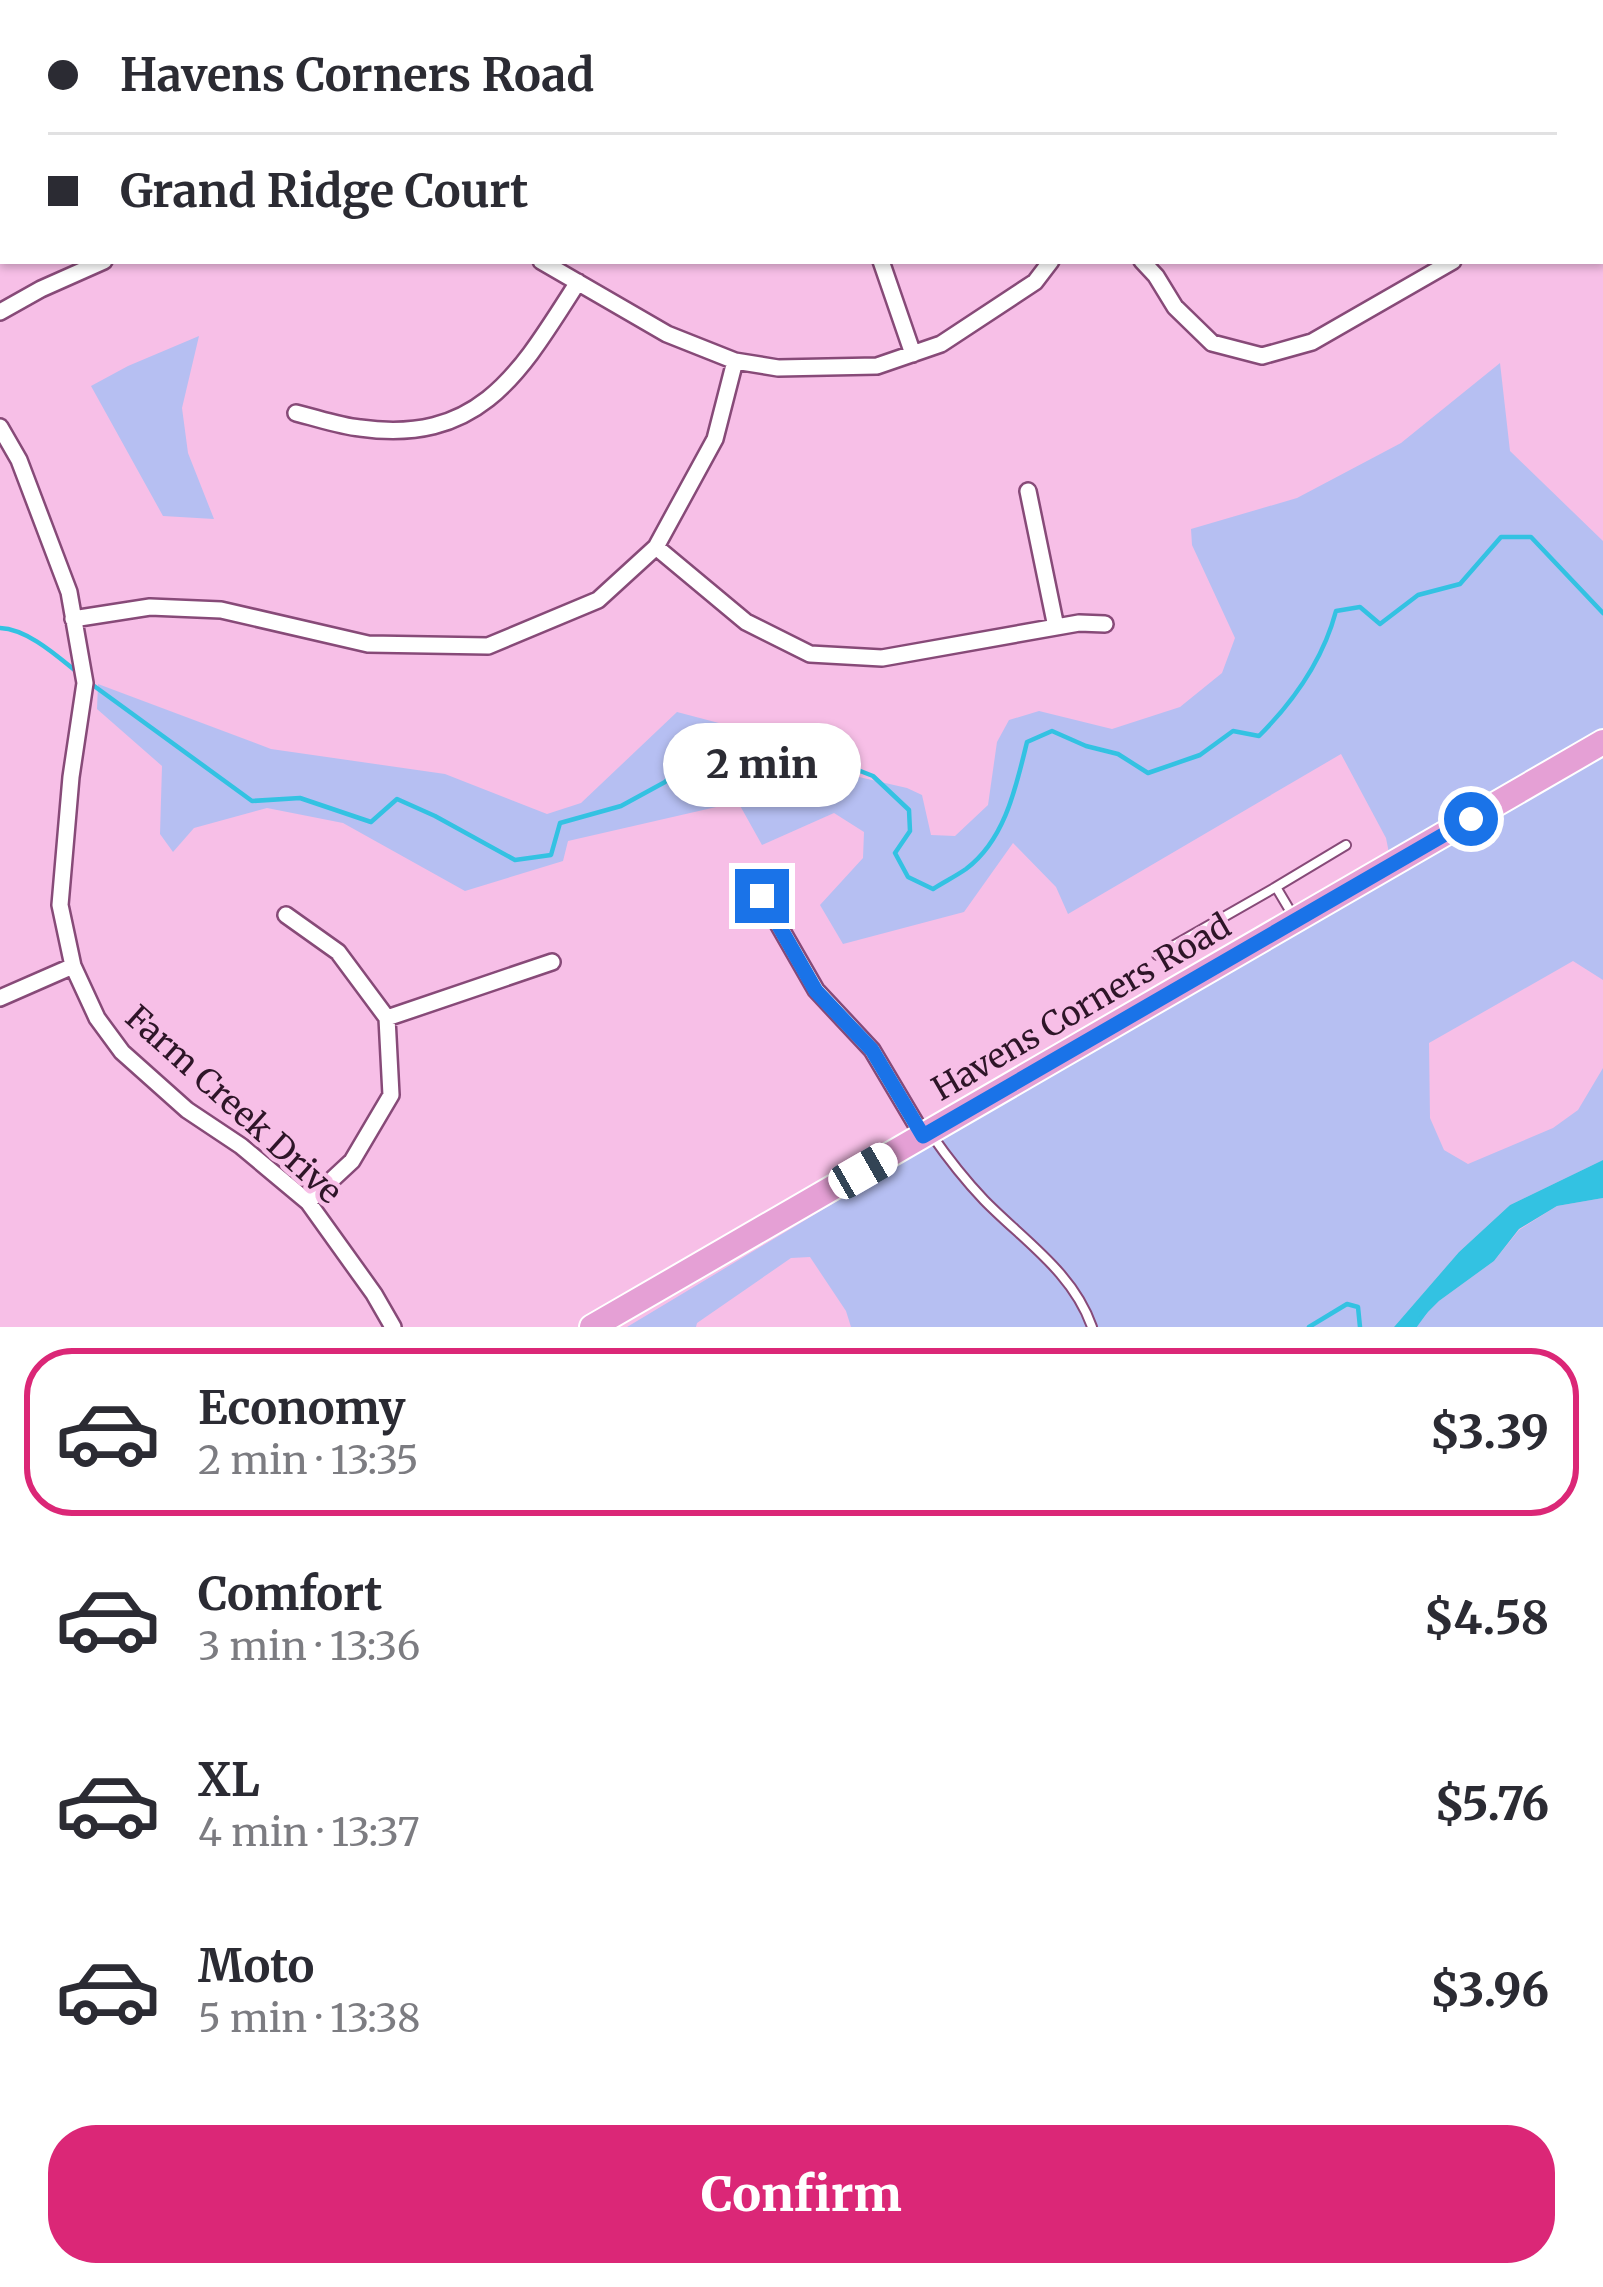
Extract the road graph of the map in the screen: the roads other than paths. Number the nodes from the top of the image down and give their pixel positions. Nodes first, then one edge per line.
1 (97, 264) edge
2 (550, 264) edge
3 (882, 264) edge
4 (1050, 264) edge
5 (1145, 264) edge
6 (1448, 264) edge
7 (578, 282) junction
8 (0, 312) edge
9 (913, 354) junction
10 (735, 362) junction
11 (296, 413) dead end
12 (0, 427) edge
13 (1028, 491) dead end
14 (656, 547) junction
15 (74, 619) junction
16 (1105, 624) dead end
17 (1056, 627) junction
18 (1603, 742) edge
19 (1346, 845) dead end
20 (1276, 887) junction
21 (762, 896) dead end
22 (286, 915) dead end
23 (1296, 921) junction
24 (1157, 955) dead end
25 (552, 962) dead end
26 (73, 966) junction
27 (0, 998) edge
28 (388, 1018) junction
29 (927, 1134) junction
30 (308, 1202) junction
31 (393, 1327) edge
32 (592, 1327) edge
33 (1092, 1327) edge

1 - 8 street
2 - 7 street
3 - 9 street
4 - 9 street
5 - 6 street
7 - 10 street
7 - 11 street
9 - 10 street
10 - 14 street
12 - 15 street, Farm Creek Drive
13 - 17 street
14 - 15 street
14 - 17 street
15 - 26 street, Farm Creek Drive
16 - 17 street
18 - 23 main road, Havens Corners Road
19 - 20 lane
20 - 23 lane
20 - 24 lane
21 - 29 street
22 - 28 street
23 - 29 main road, Havens Corners Road
25 - 28 street
26 - 27 street
26 - 30 street, Farm Creek Drive
28 - 30 street
29 - 32 main road, Havens Corners Road
29 - 33 lane
30 - 31 street, Farm Creek Drive

